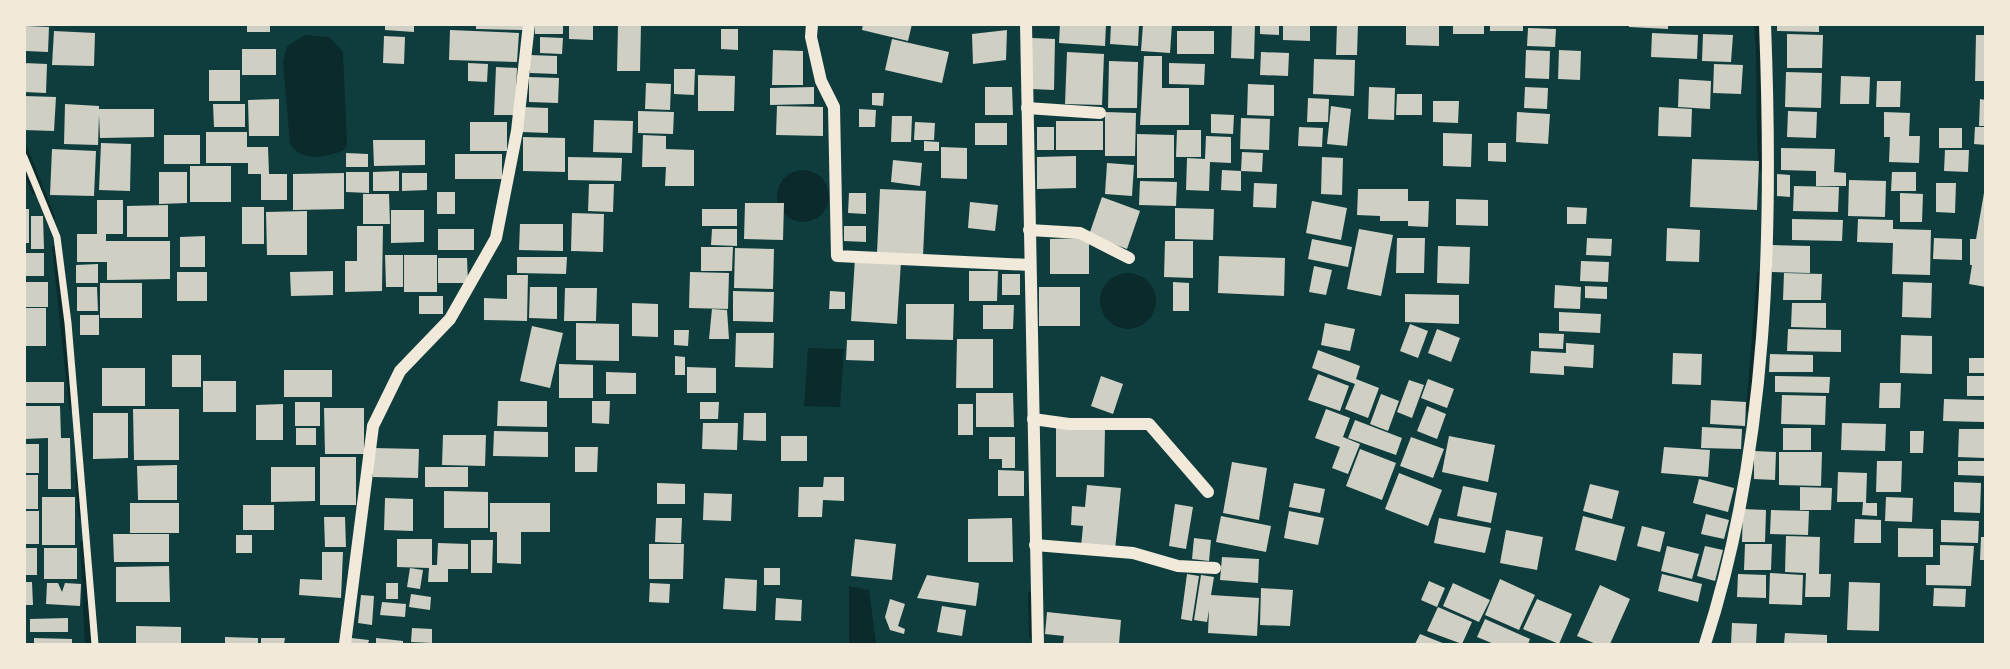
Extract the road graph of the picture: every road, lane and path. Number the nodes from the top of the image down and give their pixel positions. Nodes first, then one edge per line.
1 (529, 24) edge
2 (812, 24) edge
3 (1026, 24) edge
4 (1765, 24) edge
5 (1027, 108) junction
6 (1100, 113) dead end
7 (24, 157) edge
8 (1029, 230) junction
9 (1129, 258) dead end
10 (1030, 265) junction
11 (1033, 419) junction
12 (1208, 492) dead end
13 (1035, 545) junction
14 (1215, 568) dead end
15 (95, 645) edge
16 (345, 645) edge
17 (1038, 645) edge
18 (1705, 645) edge

1 - 16 street
2 - 10 street
3 - 5 street
4 - 18 street
5 - 6 street
5 - 8 street
7 - 15 street
8 - 9 street
8 - 10 street
10 - 11 street
11 - 12 street
11 - 13 street
13 - 14 street
13 - 17 street

